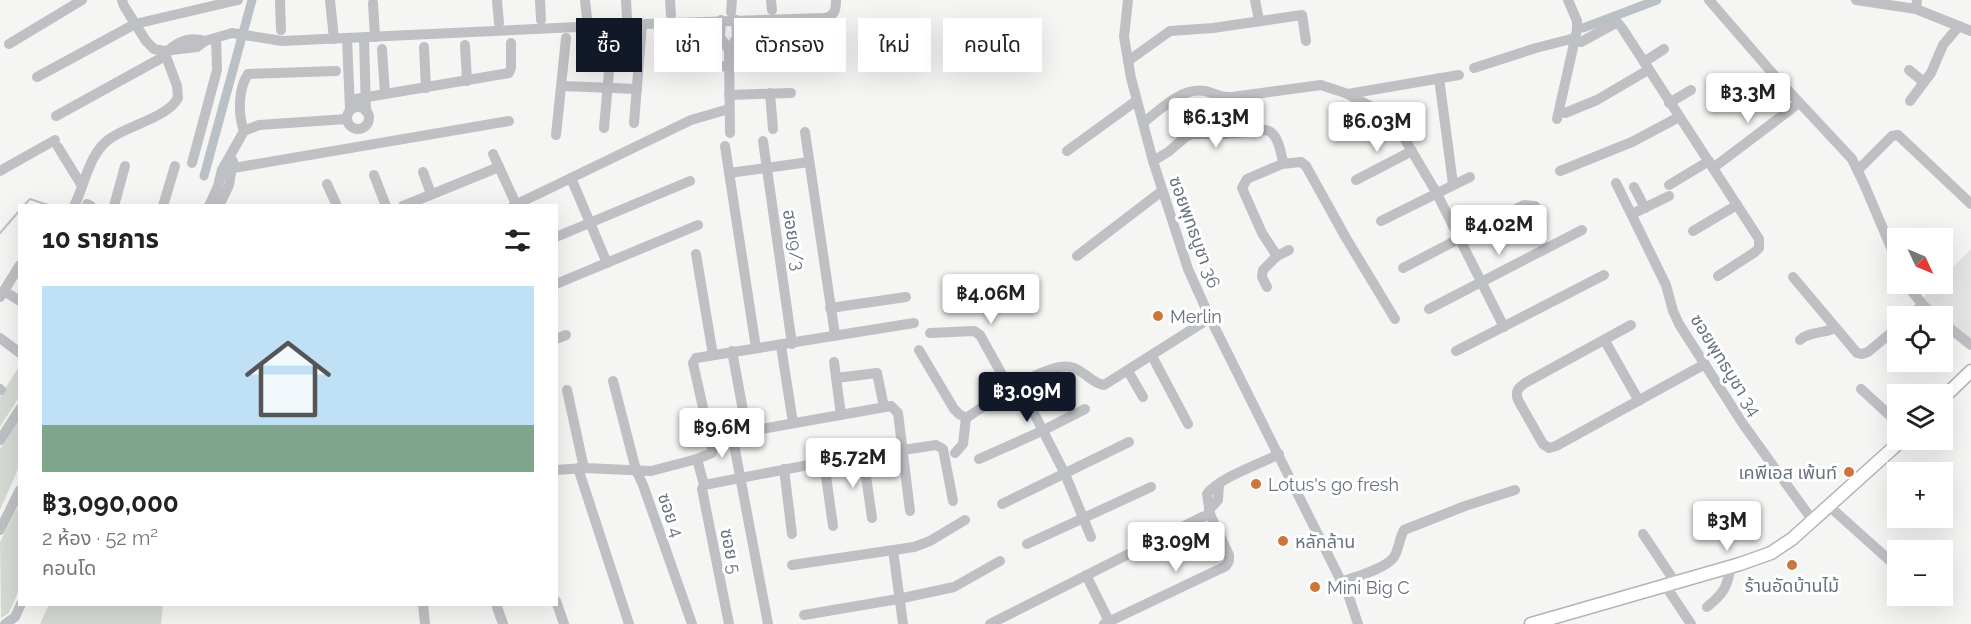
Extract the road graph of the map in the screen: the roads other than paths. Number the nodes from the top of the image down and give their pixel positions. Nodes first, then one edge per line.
1 (82, 0) edge
2 (122, 0) edge
3 (238, 0) edge
4 (280, 0) edge
5 (330, 0) edge
6 (497, 0) edge
7 (540, 0) edge
8 (585, 0) edge
9 (626, 0) edge
10 (670, 0) edge
11 (732, 0) edge
12 (836, 0) edge
13 (1128, 0) edge
14 (1255, 0) edge
15 (1568, 0) edge
16 (1709, 0) edge
17 (1856, 0) edge
18 (373, 3) dead end
19 (1916, 4) edge
20 (671, 15) dead end
21 (734, 16) junction
22 (587, 18) edge
23 (627, 18) dead end
24 (541, 20) dead end
25 (722, 20) edge
26 (1259, 20) junction
27 (499, 23) dead end
28 (654, 23) edge
29 (135, 24) junction
30 (642, 24) edge
31 (1959, 26) junction
32 (576, 28) edge
33 (281, 30) dead end
34 (1971, 32) edge
35 (370, 37) junction
36 (216, 38) junction
37 (346, 38) junction
38 (334, 39) junction
39 (566, 39) dead end
40 (722, 40) edge
41 (1578, 40) junction
42 (1306, 42) dead end
43 (511, 43) dead end
44 (9, 44) dead end
45 (465, 45) dead end
46 (423, 47) dead end
47 (382, 49) dead end
48 (1664, 49) dead end
49 (729, 50) junction
50 (734, 50) edge
51 (166, 52) junction
52 (1128, 62) junction
53 (722, 66) edge
54 (1646, 66) junction
55 (728, 67) junction
56 (1474, 68) dead end
57 (1909, 70) dead end
58 (336, 71) dead end
59 (609, 72) edge
60 (638, 72) edge
61 (1459, 75) dead end
62 (37, 77) dead end
63 (1438, 78) junction
64 (467, 81) junction
65 (1924, 82) junction
66 (562, 86) junction
67 (426, 88) junction
68 (608, 89) junction
69 (637, 89) junction
70 (1691, 90) dead end
71 (770, 93) junction
72 (790, 93) dead end
73 (385, 94) junction
74 (1348, 94) junction
75 (729, 95) junction
76 (366, 97) junction
77 (1910, 100) dead end
78 (1136, 101) junction
79 (1669, 102) junction
80 (1799, 103) junction
81 (729, 109) junction
82 (349, 110) junction
83 (1377, 110) junction
84 (366, 111) junction
85 (56, 116) dead end
86 (1679, 117) junction
87 (509, 121) dead end
88 (634, 123) dead end
89 (1143, 123) junction
90 (363, 128) junction
91 (604, 128) dead end
92 (1342, 128) dead end
93 (773, 129) dead end
94 (244, 131) junction
95 (805, 132) dead end
96 (730, 133) dead end
97 (556, 135) dead end
98 (763, 141) dead end
99 (364, 146) junction
100 (725, 146) dead end
101 (1067, 151) dead end
102 (1412, 151) junction
103 (233, 152) junction
104 (493, 154) dead end
105 (1153, 161) junction
106 (809, 162) junction
107 (192, 163) dead end
108 (1282, 164) junction
109 (1711, 165) junction
110 (124, 166) dead end
111 (175, 166) dead end
112 (499, 167) junction
113 (234, 168) junction
114 (767, 168) junction
115 (222, 170) junction
116 (1858, 170) junction
117 (0, 171) edge
118 (1560, 171) dead end
119 (423, 172) dead end
120 (729, 174) junction
121 (374, 175) dead end
122 (1470, 177) dead end
123 (571, 178) junction
124 (1356, 180) dead end
125 (690, 181) dead end
126 (1616, 183) dead end
127 (327, 184) dead end
128 (1453, 184) junction
129 (82, 186) junction
130 (1634, 187) dead end
131 (1162, 190) junction
132 (1436, 192) junction
133 (431, 194) junction
134 (75, 204) edge
135 (114, 204) edge
136 (164, 204) edge
137 (210, 204) edge
138 (220, 204) edge
139 (336, 204) edge
140 (385, 204) edge
141 (408, 204) edge
142 (514, 204) edge
143 (516, 204) edge
144 (1971, 204) edge
145 (1737, 205) junction
146 (1645, 208) junction
147 (1632, 214) junction
148 (1542, 219) dead end
149 (1381, 221) dead end
150 (590, 223) junction
151 (698, 225) dead end
152 (1582, 230) dead end
153 (1693, 231) dead end
154 (558, 236) edge
155 (1460, 237) junction
156 (1887, 238) edge
157 (1289, 250) dead end
158 (696, 254) dead end
159 (1077, 256) dead end
160 (1277, 256) junction
161 (607, 263) junction
162 (18, 268) edge
163 (1402, 268) dead end
164 (1604, 275) dead end
165 (1718, 276) dead end
166 (1792, 277) dead end
167 (1481, 281) junction
168 (558, 283) edge
169 (1267, 287) dead end
170 (2, 294) edge
171 (1914, 294) edge
172 (906, 297) dead end
173 (18, 299) edge
174 (1923, 305) edge
175 (830, 308) junction
176 (1429, 309) dead end
177 (1210, 318) junction
178 (1395, 319) dead end
179 (914, 323) dead end
180 (1631, 325) dead end
181 (1504, 327) junction
182 (1835, 328) junction
183 (1953, 330) edge
184 (930, 333) dead end
185 (835, 335) junction
186 (1887, 336) edge
187 (1605, 340) junction
188 (1800, 340) dead end
189 (1, 341) edge
190 (787, 345) junction
191 (1971, 345) edge
192 (756, 348) junction
193 (918, 350) dead end
194 (732, 351) junction
195 (1456, 351) dead end
196 (18, 352) edge
197 (713, 355) junction
198 (1152, 356) junction
199 (834, 362) dead end
200 (1705, 364) junction
201 (1128, 371) junction
202 (1971, 371) edge
203 (836, 378) junction
204 (613, 381) dead end
205 (1014, 387) junction
206 (1953, 388) edge
207 (1861, 389) dead end
208 (567, 390) dead end
209 (1143, 397) dead end
210 (1639, 401) junction
211 (884, 407) junction
212 (1085, 409) dead end
213 (18, 412) edge
214 (1887, 413) edge
215 (841, 415) junction
216 (966, 418) junction
217 (793, 423) junction
218 (1188, 424) dead end
219 (1042, 431) junction
220 (747, 432) junction
221 (732, 434) junction
222 (711, 438) junction
223 (0, 440) edge
224 (1129, 442) dead end
225 (902, 449) junction
226 (1891, 450) edge
227 (955, 453) dead end
228 (1279, 454) junction
229 (863, 456) junction
230 (697, 459) junction
231 (979, 459) dead end
232 (824, 462) junction
233 (581, 468) junction
234 (784, 469) junction
235 (558, 470) edge
236 (636, 470) junction
237 (1065, 474) junction
238 (740, 477) junction
239 (704, 485) junction
240 (1151, 487) dead end
241 (1515, 490) dead end
242 (18, 494) edge
243 (953, 501) dead end
244 (1002, 504) dead end
245 (1829, 506) junction
246 (910, 511) dead end
247 (1210, 512) junction
248 (872, 518) dead end
249 (1084, 518) junction
250 (965, 520) dead end
251 (1813, 521) junction
252 (833, 526) dead end
253 (0, 530) edge
254 (792, 534) dead end
255 (1643, 534) dead end
256 (1091, 537) dead end
257 (1027, 544) dead end
258 (893, 550) junction
259 (1887, 558) edge
260 (1000, 561) dead end
261 (792, 565) dead end
262 (1731, 566) junction
263 (1086, 575) junction
264 (1341, 582) junction
265 (1670, 584) junction
266 (898, 599) junction
267 (20, 606) edge
268 (423, 606) edge
269 (497, 606) edge
270 (558, 606) edge
271 (1707, 607) dead end
272 (804, 615) dead end
273 (1128, 619) edge
274 (1106, 623) edge
275 (5, 624) edge
276 (425, 624) edge
277 (503, 624) edge
278 (564, 624) edge
279 (629, 624) edge
280 (692, 624) edge
281 (729, 624) edge
282 (768, 624) edge
283 (903, 624) edge
284 (990, 624) edge
285 (1358, 624) edge
286 (1531, 624) edge
287 (1690, 624) edge

1 - 44 street
2 - 29 street
3 - 29 street
4 - 33 street
5 - 38 street
6 - 27 street
7 - 24 street
8 - 22 street
9 - 23 street
10 - 20 street
11 - 21 street
12 - 21 street
13 - 52 street, ซอยพุทธบูชา 36
14 - 26 street
15 - 41 street
16 - 80 street
17 - 19 street
18 - 35 street
19 - 31 street
21 - 25 street
21 - 49 street
26 - 42 street
26 - 52 street
28 - 30 street
29 - 51 street
29 - 62 street
31 - 34 street
31 - 65 street
32 - 35 street
35 - 37 street
35 - 76 street
36 - 38 street
36 - 51 street
36 - 107 street
37 - 38 street
37 - 82 street
39 - 66 street
40 - 49 street
41 - 54 street
41 - 54 street
41 - 56 street
43 - 64 street
45 - 64 street
46 - 67 street
47 - 73 street
48 - 54 street
49 - 50 street
49 - 55 street
51 - 85 street
51 - 129 street
52 - 78 street, ซอยพุทธบูชา 36
53 - 55 street
54 - 79 street
55 - 75 street
57 - 65 street
58 - 94 street
59 - 68 street
60 - 69 street
61 - 63 street
63 - 74 street
63 - 128 street
64 - 67 street
65 - 77 street
66 - 68 street
66 - 97 street
67 - 73 street
68 - 69 street
68 - 91 street
69 - 88 street
70 - 79 street
71 - 72 street
71 - 75 street
71 - 93 street
73 - 76 street
74 - 83 street
74 - 89 street
75 - 81 street
76 - 82 street
76 - 84 street
78 - 89 street, ซอยพุทธบูชา 36
78 - 101 street
79 - 86 street
80 - 109 street
80 - 116 street
81 - 96 street
81 - 123 street
82 - 84 street
82 - 90 street
82 - 94 street
83 - 92 street
83 - 102 street
84 - 90 street
86 - 109 street
86 - 118 street
87 - 99 street
89 - 105 street, ซอยพุทธบูชา 36
90 - 99 street
94 - 103 street
95 - 106 street
98 - 114 street, ฮอย9/3
99 - 113 street
100 - 120 street
102 - 124 street
102 - 132 street
103 - 113 street
103 - 115 street
104 - 112 street
105 - 108 street
105 - 131 street, ซอยพุทธบูชา 36
106 - 114 street
106 - 175 street
108 - 160 street
108 - 178 street
109 - 145 street
109 - 146 street
110 - 135 street
111 - 136 street
112 - 133 street
112 - 142 street
113 - 115 street
113 - 138 street
114 - 120 street
114 - 190 street, ฮอย9/3
115 - 137 street
116 - 144 street
116 - 156 street
117 - 129 street
119 - 133 street
120 - 192 street
121 - 140 street
122 - 128 street
123 - 143 street
123 - 150 street
125 - 150 street
126 - 147 street, ซอยพุทธบูชา 34
127 - 139 street
128 - 132 street
129 - 134 street
130 - 146 street
131 - 159 street
131 - 177 street, ซอยพุทธบูชา 36
132 - 149 street
132 - 155 street
133 - 141 street
145 - 153 street
145 - 165 street
146 - 147 street
147 - 200 street, ซอยพุทธบูชา 34
148 - 155 street
150 - 154 street
150 - 161 street
151 - 161 street
152 - 167 street
155 - 163 street
155 - 167 street
157 - 160 street
158 - 197 street
160 - 169 street
161 - 168 street
162 - 170 street
164 - 181 street
166 - 182 street
167 - 176 street
167 - 181 street
170 - 173 street
171 - 174 street
172 - 175 street
175 - 185 street
177 - 198 street
177 - 228 street, ซอยพุทธบูชา 36
179 - 185 street
180 - 187 street
181 - 195 street
182 - 186 street
182 - 188 street
183 - 191 street
184 - 205 street
185 - 190 street
187 - 210 street
187 - 210 street
189 - 196 street
190 - 192 street
190 - 217 street, ฮอย9/3
192 - 194 street
193 - 216 street
194 - 197 street
194 - 220 street
197 - 222 street
198 - 201 street
198 - 218 street
199 - 203 street
200 - 210 street
200 - 251 street, ซอยพุทธบูชา 34
201 - 205 street
201 - 209 street
202 - 206 main road
203 - 211 street
203 - 215 street
204 - 236 street, ซอย 4
205 - 216 street
205 - 219 street
207 - 214 street
208 - 233 street
211 - 215 street
211 - 225 street
212 - 219 street
213 - 223 street
215 - 217 street
216 - 227 street
217 - 220 street
219 - 231 street
219 - 237 street
220 - 221 street
221 - 222 street
221 - 238 street
222 - 230 street
224 - 237 street
225 - 229 street
225 - 243 street
225 - 246 street
226 - 245 main road
228 - 247 street
228 - 264 street, ซอยพุทธบูชา 36
229 - 232 street
229 - 248 street
230 - 236 street
230 - 239 street, ซอย 5
232 - 234 street
232 - 252 street
233 - 235 street
233 - 236 street
233 - 279 street
234 - 238 street
234 - 254 street
236 - 280 street, ซอย 4
237 - 244 street
237 - 249 street
238 - 239 street
238 - 282 street
239 - 281 street, ซอย 5
240 - 249 street
241 - 264 street
242 - 253 street
245 - 251 main road
245 - 259 street
247 - 263 street
247 - 273 street
249 - 256 street
249 - 257 street
250 - 258 street
251 - 262 main road
255 - 265 street
258 - 261 street
258 - 266 street
260 - 266 street
262 - 265 main road
262 - 271 street
263 - 274 street
263 - 284 street
264 - 285 street, ซอยพุทธบูชา 36
265 - 286 main road
265 - 287 street
266 - 272 street
266 - 283 street
267 - 275 street
268 - 276 street
269 - 277 street
270 - 278 street
273 - 274 street

